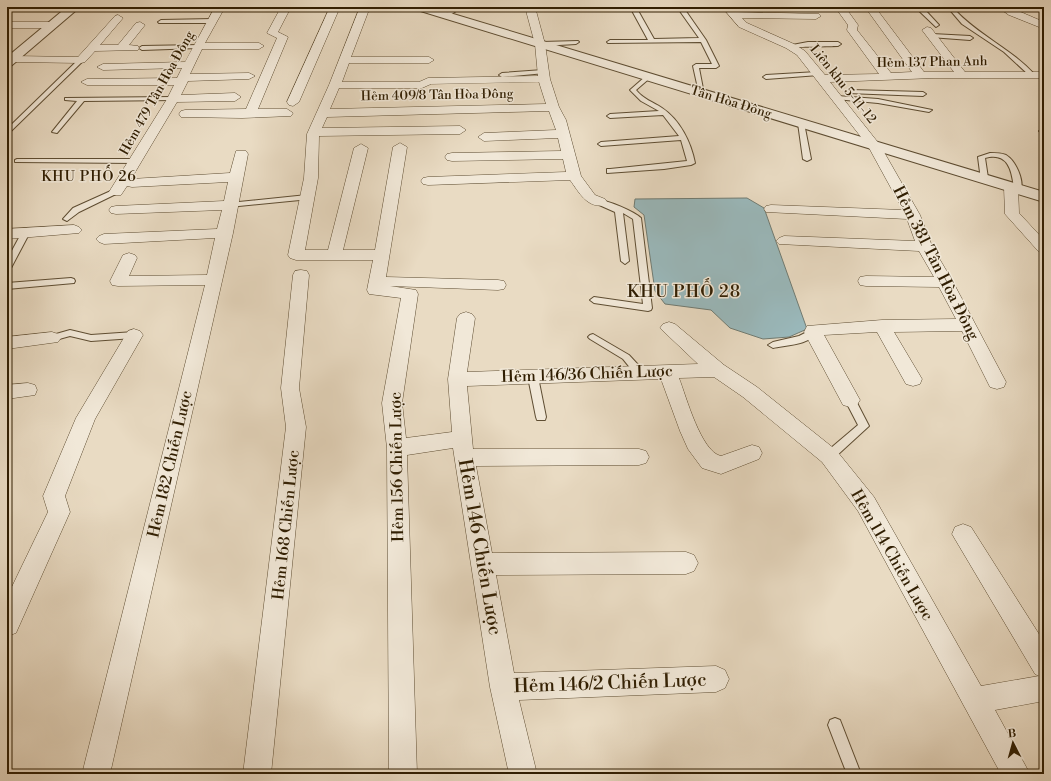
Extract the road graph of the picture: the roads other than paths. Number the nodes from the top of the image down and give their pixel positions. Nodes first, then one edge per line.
1 (14, 7) edge
2 (74, 7) edge
3 (220, 7) edge
4 (284, 7) edge
5 (335, 7) edge
6 (365, 7) edge
7 (418, 7) edge
8 (460, 7) edge
9 (530, 7) edge
10 (540, 7) edge
11 (633, 7) edge
12 (680, 7) edge
13 (840, 7) edge
14 (870, 7) edge
15 (920, 8) edge
16 (936, 8) edge
17 (1003, 8) edge
18 (952, 10) junction
19 (731, 11) edge
20 (7, 12) edge
21 (446, 15) junction
22 (816, 16) dead end
23 (118, 18) dead end
24 (213, 21) junction
25 (161, 22) dead end
26 (7, 25) edge
27 (53, 25) junction
28 (140, 25) dead end
29 (1044, 26) edge
30 (932, 30) junction
31 (970, 38) dead end
32 (703, 40) junction
33 (652, 41) junction
34 (576, 42) dead end
35 (610, 42) dead end
36 (541, 44) junction
37 (838, 44) dead end
38 (198, 46) junction
39 (259, 46) dead end
40 (790, 46) junction
41 (91, 48) junction
42 (120, 48) junction
43 (138, 48) joint
44 (81, 60) junction
45 (344, 60) junction
46 (430, 60) dead end
47 (10, 61) edge
48 (190, 65) junction
49 (103, 67) dead end
50 (502, 75) dead end
51 (920, 75) junction
52 (962, 75) junction
53 (1032, 75) junction
54 (1044, 75) edge
55 (249, 76) dead end
56 (544, 76) junction
57 (819, 76) junction
58 (887, 76) junction
59 (648, 77) junction
60 (766, 77) dead end
61 (182, 79) junction
62 (87, 82) dead end
63 (335, 84) junction
64 (702, 93) junction
65 (923, 94) dead end
66 (834, 95) junction
67 (235, 97) dead end
68 (67, 99) dead end
69 (82, 99) junction
70 (173, 99) junction
71 (553, 107) junction
72 (929, 110) dead end
73 (248, 113) junction
74 (322, 113) junction
75 (663, 113) junction
76 (185, 114) dead end
77 (610, 116) dead end
78 (801, 123) junction
79 (460, 130) dead end
80 (55, 132) dead end
81 (314, 132) junction
82 (7, 133) edge
83 (563, 134) junction
84 (484, 137) dead end
85 (682, 138) junction
86 (601, 144) dead end
87 (874, 145) junction
88 (400, 147) dead end
89 (362, 148) dead end
90 (241, 154) dead end
91 (568, 155) junction
92 (452, 157) dead end
93 (807, 159) dead end
94 (17, 160) dead end
95 (136, 162) junction
96 (610, 171) dead end
97 (574, 176) junction
98 (236, 177) junction
99 (984, 178) junction
100 (428, 181) dead end
101 (132, 183) dead end
102 (1015, 188) junction
103 (116, 192) joint
104 (1044, 196) edge
105 (307, 197) junction
106 (600, 202) joint
107 (229, 205) junction
108 (617, 209) junction
109 (771, 209) dead end
110 (116, 210) dead end
111 (913, 215) junction
112 (71, 225) joint
113 (225, 232) junction
114 (7, 234) edge
115 (25, 234) junction
116 (104, 239) dead end
117 (784, 240) dead end
118 (924, 246) junction
119 (1044, 249) edge
120 (382, 255) junction
121 (334, 256) junction
122 (129, 258) dead end
123 (625, 261) dead end
124 (298, 265) junction
125 (7, 268) edge
126 (214, 280) junction
127 (71, 281) dead end
128 (866, 281) dead end
129 (377, 282) junction
130 (945, 282) junction
131 (498, 285) dead end
132 (7, 286) edge
133 (594, 300) dead end
134 (466, 318) dead end
135 (967, 325) junction
136 (882, 326) junction
137 (669, 328) dead end
138 (813, 332) junction
139 (134, 335) joint
140 (593, 337) dead end
141 (52, 338) joint
142 (7, 343) edge
143 (773, 345) dead end
144 (717, 370) junction
145 (667, 371) junction
146 (638, 372) junction
147 (533, 376) junction
148 (456, 379) junction
149 (913, 379) dead end
150 (997, 382) dead end
151 (28, 390) dead end
152 (7, 392) edge
153 (850, 400) joint
154 (541, 417) dead end
155 (397, 448) junction
156 (463, 449) junction
157 (752, 453) dead end
158 (829, 456) junction
159 (639, 457) dead end
160 (963, 534) dead end
161 (686, 563) dead end
162 (483, 564) junction
163 (7, 624) edge
164 (1044, 665) edge
165 (716, 679) dead end
166 (503, 687) junction
167 (1044, 688) edge
168 (975, 700) junction
169 (835, 725) dead end
170 (96, 774) edge
171 (257, 774) edge
172 (402, 774) edge
173 (523, 774) edge
174 (854, 774) edge
175 (1016, 774) edge

1 - 20 street
2 - 27 street
3 - 24 street, Hẻm 479 Tân Hòa Đông
4 - 73 street
5 - 73 street
6 - 45 street, Hẻm 168 Chiến Lược
7 - 21 street, Tân Hòa Đông
8 - 21 lane
9 - 10 lane
9 - 36 street
11 - 33 lane
12 - 32 lane
13 - 58 street
14 - 51 street
15 - 16 lane
15 - 30 lane
16 - 18 lane
17 - 18 lane
17 - 29 street
18 - 53 lane
19 - 22 street
19 - 40 street, Liên khu 5-11-12
21 - 36 street, Tân Hòa Đông
23 - 41 street
24 - 25 lane
24 - 38 street, Hẻm 479 Tân Hòa Đông
26 - 27 street
27 - 47 street
28 - 42 street
30 - 31 lane
30 - 52 street
32 - 33 lane
32 - 64 lane
33 - 35 lane
34 - 36 lane
36 - 56 street
36 - 59 street, Tân Hòa Đông
37 - 40 lane
38 - 39 street
38 - 43 lane
38 - 48 street, Hẻm 479 Tân Hòa Đông
40 - 57 street, Liên khu 5-11-12
41 - 42 street
41 - 44 street
42 - 43 street
44 - 47 street
44 - 82 lane
45 - 46 street
45 - 63 street, Hẻm 168 Chiến Lược
48 - 49 street
48 - 61 street, Hẻm 479 Tân Hòa Đông
50 - 56 lane
51 - 52 street, Hẻm 137 Phan Anh
51 - 58 street, Hẻm 137 Phan Anh
52 - 53 street, Hẻm 137 Phan Anh
53 - 54 street, Hẻm 137 Phan Anh
55 - 61 street
56 - 63 street
56 - 71 street
57 - 58 street, Hẻm 137 Phan Anh
57 - 60 lane
57 - 66 street, Liên khu 5-11-12
59 - 64 street, Tân Hòa Đông
59 - 75 lane
61 - 62 street
61 - 70 street, Hẻm 479 Tân Hòa Đông
63 - 74 street, Hẻm 168 Chiến Lược
64 - 78 street, Tân Hòa Đông
65 - 66 lane
66 - 72 lane
66 - 87 street, Liên khu 5-11-12
67 - 70 street
68 - 69 lane
69 - 70 lane
69 - 80 lane
70 - 95 street, Hẻm 479 Tân Hòa Đông
71 - 74 street, Hẻm 409/8 Tân Hòa Đông
71 - 83 street
73 - 76 street
74 - 81 street, Hẻm 168 Chiến Lược
75 - 77 lane
75 - 85 lane
78 - 87 street, Tân Hòa Đông
78 - 93 lane
79 - 81 street
81 - 105 street, Hẻm 168 Chiến Lược
83 - 84 street
83 - 91 street
85 - 86 lane
85 - 96 lane
87 - 99 street, Tân Hòa Đông
87 - 111 street, Hẻm 381 Tân Hòa Đông
88 - 120 street
89 - 121 street
90 - 98 street, Hẻm 182 Chiến Lược
91 - 92 street
91 - 97 street
94 - 95 lane
95 - 103 street, Hẻm 479 Tân Hòa Đông
97 - 100 street
97 - 106 street
98 - 101 street
98 - 107 street, Hẻm 182 Chiến Lược
99 - 102 street, Tân Hòa Đông
99 - 102 lane
102 - 104 street, Tân Hòa Đông
102 - 119 street
103 - 112 lane
105 - 107 lane
105 - 124 street, Hẻm 168 Chiến Lược
106 - 108 lane
107 - 110 street
107 - 113 street, Hẻm 182 Chiến Lược
108 - 123 lane
108 - 133 lane
109 - 111 street
111 - 118 street, Hẻm 381 Tân Hòa Đông
112 - 115 street
113 - 116 street
113 - 126 street, Hẻm 182 Chiến Lược
114 - 115 street
115 - 125 lane
117 - 118 street
118 - 130 street, Hẻm 381 Tân Hòa Đông
120 - 121 street
120 - 129 street
121 - 124 street
122 - 126 street
124 - 171 street, Hẻm 168 Chiến Lược
126 - 170 street, Hẻm 182 Chiến Lược
127 - 132 lane
128 - 130 street
129 - 131 street
129 - 155 street, Hẻm 156 Chiến Lược
130 - 135 street, Hẻm 381 Tân Hòa Đông
134 - 148 street, Hẻm 146 Chiến Lược
135 - 136 street
135 - 150 street, Hẻm 381 Tân Hòa Đông
136 - 138 street
136 - 149 street
137 - 144 street, Hẻm 114 Chiến Lược
138 - 143 lane
138 - 153 street
139 - 141 lane
139 - 163 street
140 - 146 lane
141 - 142 street
144 - 145 street, Hẻm 146/36 Chiến Lược
144 - 158 street, Hẻm 114 Chiến Lược
145 - 146 street, Hẻm 146/36 Chiến Lược
145 - 157 street
146 - 147 street, Hẻm 146/36 Chiến Lược
147 - 148 street, Hẻm 146/36 Chiến Lược
147 - 154 lane
148 - 156 street, Hẻm 146 Chiến Lược
151 - 152 street
153 - 158 lane
155 - 156 street
155 - 172 street, Hẻm 156 Chiến Lược
156 - 159 street
156 - 162 street, Hẻm 146 Chiến Lược
158 - 168 street, Hẻm 114 Chiến Lược
160 - 164 street
161 - 162 street
162 - 166 street, Hẻm 146 Chiến Lược
165 - 166 street, Hẻm 146/2 Chiến Lược
166 - 173 street, Hẻm 146 Chiến Lược
167 - 168 street
168 - 175 street, Hẻm 114 Chiến Lược
169 - 174 lane

